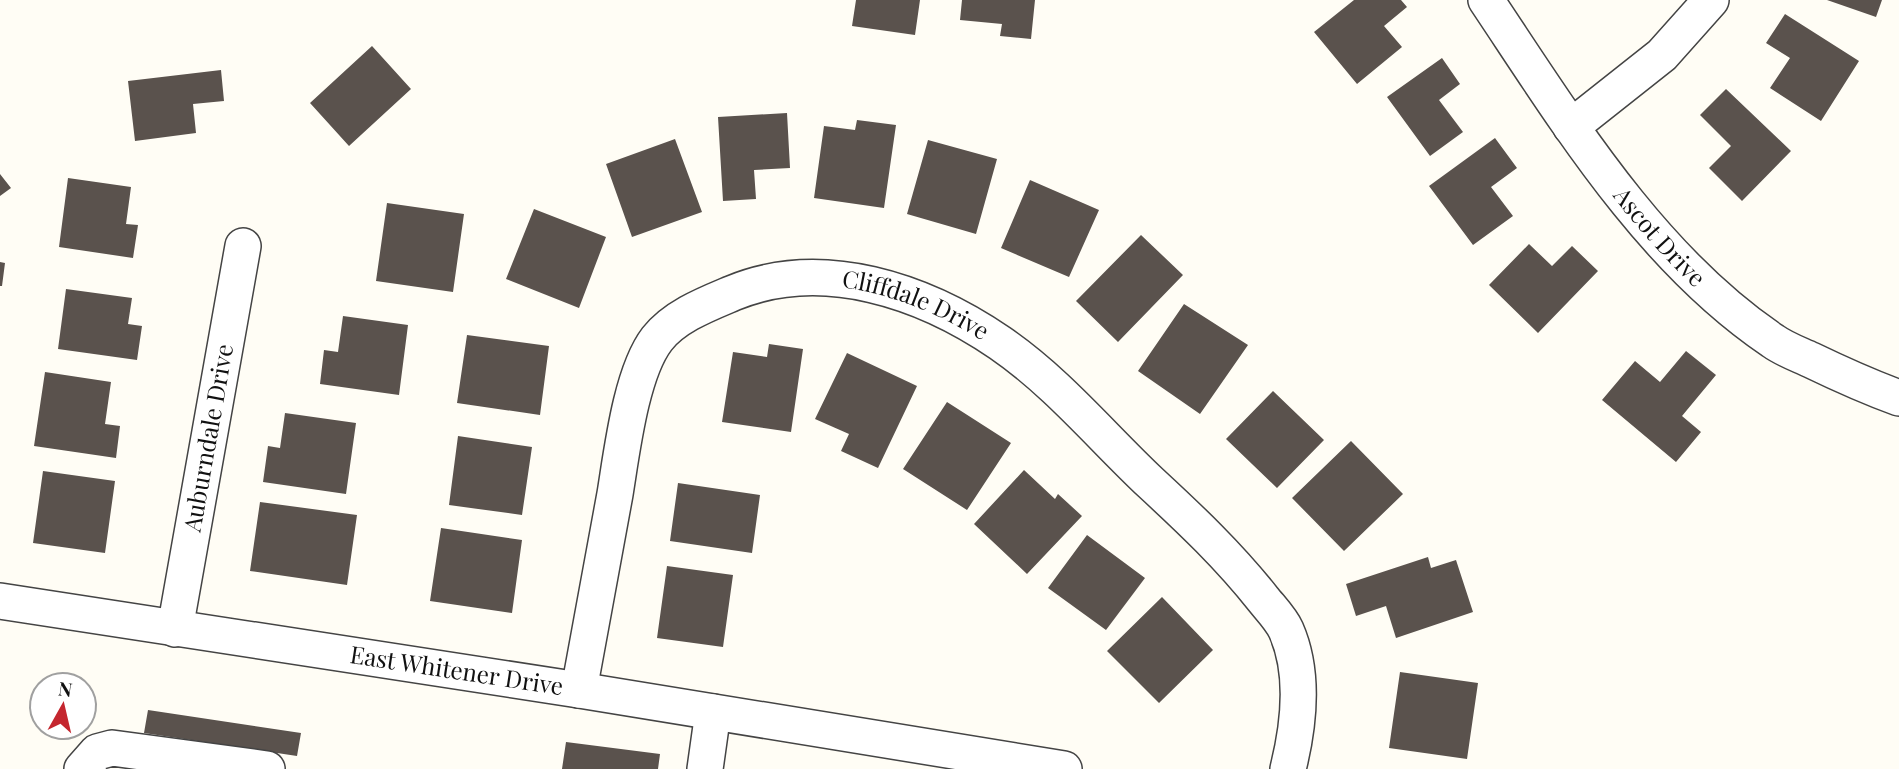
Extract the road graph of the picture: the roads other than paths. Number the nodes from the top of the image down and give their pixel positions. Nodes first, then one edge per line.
1 (1486, 0) edge
2 (1711, 0) edge
3 (1571, 128) junction
4 (243, 246) dead end
5 (1899, 398) edge
6 (0, 601) edge
7 (175, 629) junction
8 (579, 690) junction
9 (713, 712) junction
10 (82, 769) edge
11 (267, 769) edge
12 (705, 769) edge
13 (1063, 769) edge
14 (1287, 769) edge

1 - 3 street, Ascot Drive
2 - 3 street
3 - 5 street, Ascot Drive
4 - 7 street, Auburndale Drive
6 - 7 street, East Whitener Drive
7 - 8 street, East Whitener Drive
8 - 9 street, East Whitener Drive
8 - 14 street, Cliffdale Drive
9 - 12 street
9 - 13 street, East Whitener Drive
10 - 11 street

